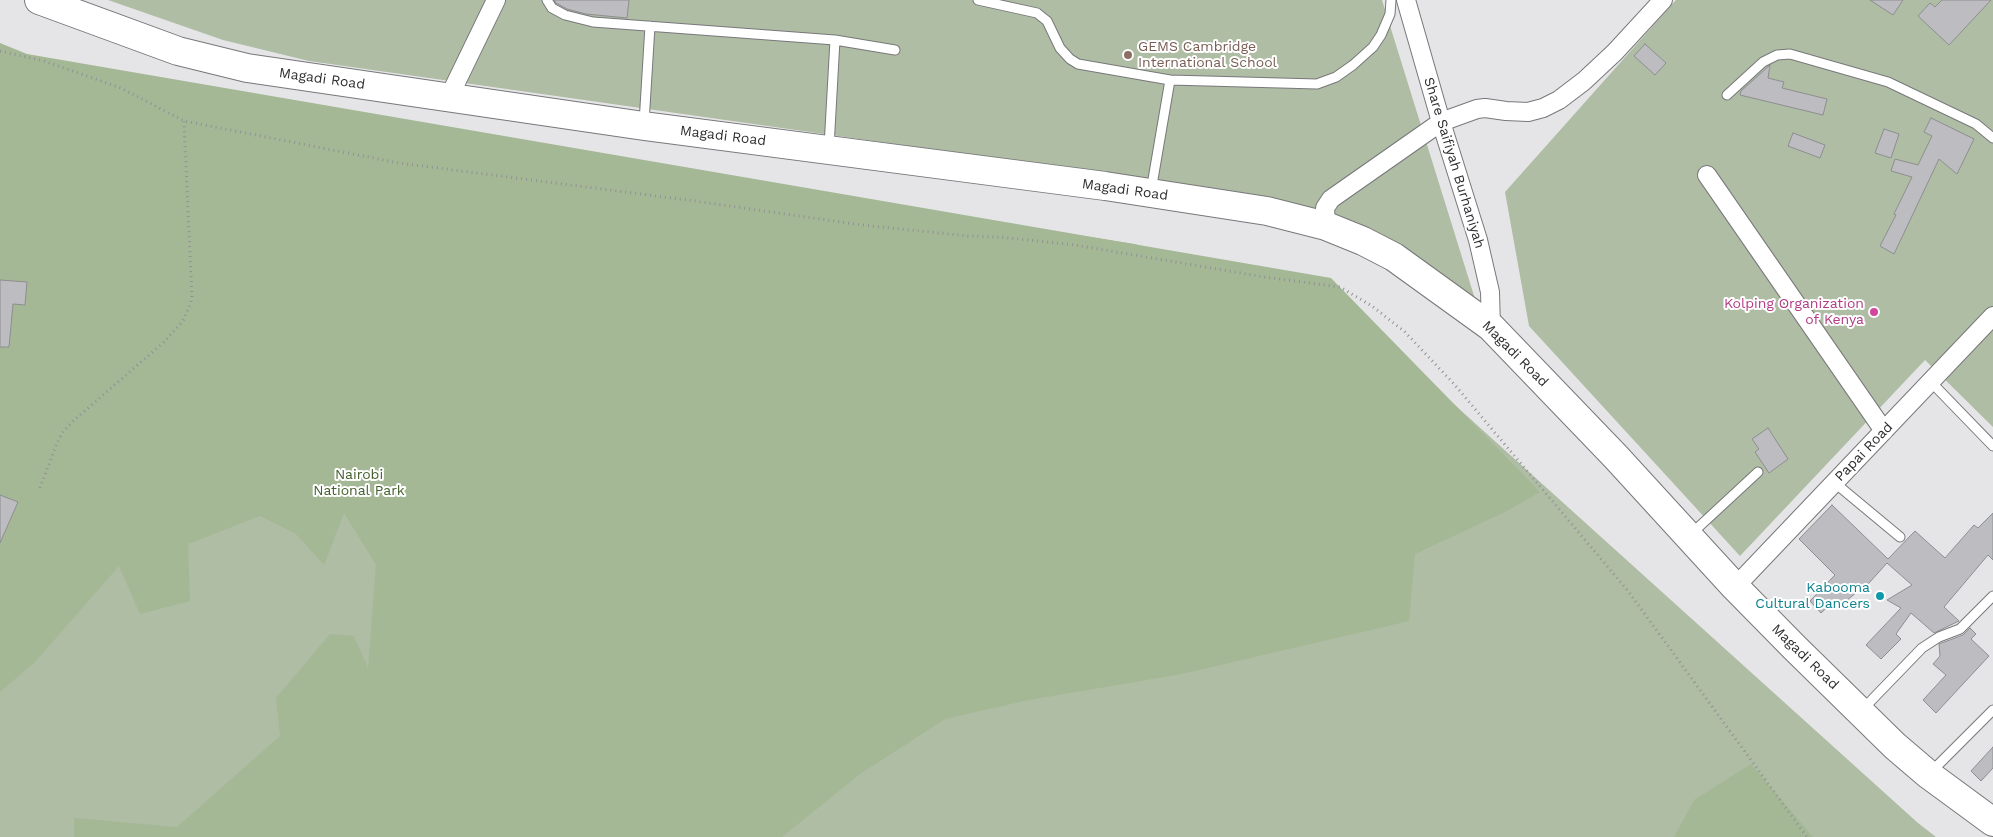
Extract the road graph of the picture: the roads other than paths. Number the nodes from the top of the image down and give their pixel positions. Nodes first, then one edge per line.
1 (39, 0) edge
2 (496, 0) edge
3 (547, 0) edge
4 (978, 0) edge
5 (1391, 0) edge
6 (1406, 0) edge
7 (1663, 0) edge
8 (650, 26) junction
9 (835, 40) junction
10 (894, 50) dead end
11 (1170, 80) junction
12 (1727, 94) dead end
13 (449, 97) junction
14 (1441, 122) junction
15 (644, 126) junction
16 (1993, 138) edge
17 (829, 150) junction
18 (1707, 175) dead end
19 (1151, 193) junction
20 (1326, 226) junction
21 (1993, 316) edge
22 (1491, 327) junction
23 (1931, 382) junction
24 (1884, 431) junction
25 (1993, 446) edge
26 (1758, 472) dead end
27 (1835, 483) junction
28 (1688, 536) junction
29 (1900, 537) dead end
30 (1735, 587) junction
31 (1993, 596) edge
32 (1993, 710) edge
33 (1861, 711) junction
34 (1929, 775) junction
35 (1993, 822) edge

1 - 13 highway, Magadi Road
2 - 13 street
3 - 8 lane
4 - 11 lane
5 - 11 lane
6 - 14 street, Share Saifiyah Burhaniyah
7 - 14 street
8 - 9 lane
8 - 15 lane
9 - 10 lane
9 - 17 lane
11 - 19 lane
12 - 16 lane
13 - 15 highway, Magadi Road
14 - 20 street
14 - 22 street, Share Saifiyah Burhaniyah
15 - 17 highway, Magadi Road
17 - 19 highway, Magadi Road
18 - 24 street
19 - 20 highway, Magadi Road
20 - 22 highway, Magadi Road
21 - 23 street, Papai Road
22 - 28 highway, Magadi Road
23 - 24 street, Papai Road
23 - 25 lane
24 - 27 street, Papai Road
26 - 28 lane
27 - 29 lane
27 - 30 street, Papai Road
28 - 30 highway, Magadi Road
30 - 33 highway, Magadi Road
31 - 33 lane
32 - 34 lane
33 - 34 highway, Magadi Road
34 - 35 highway, Magadi Road

